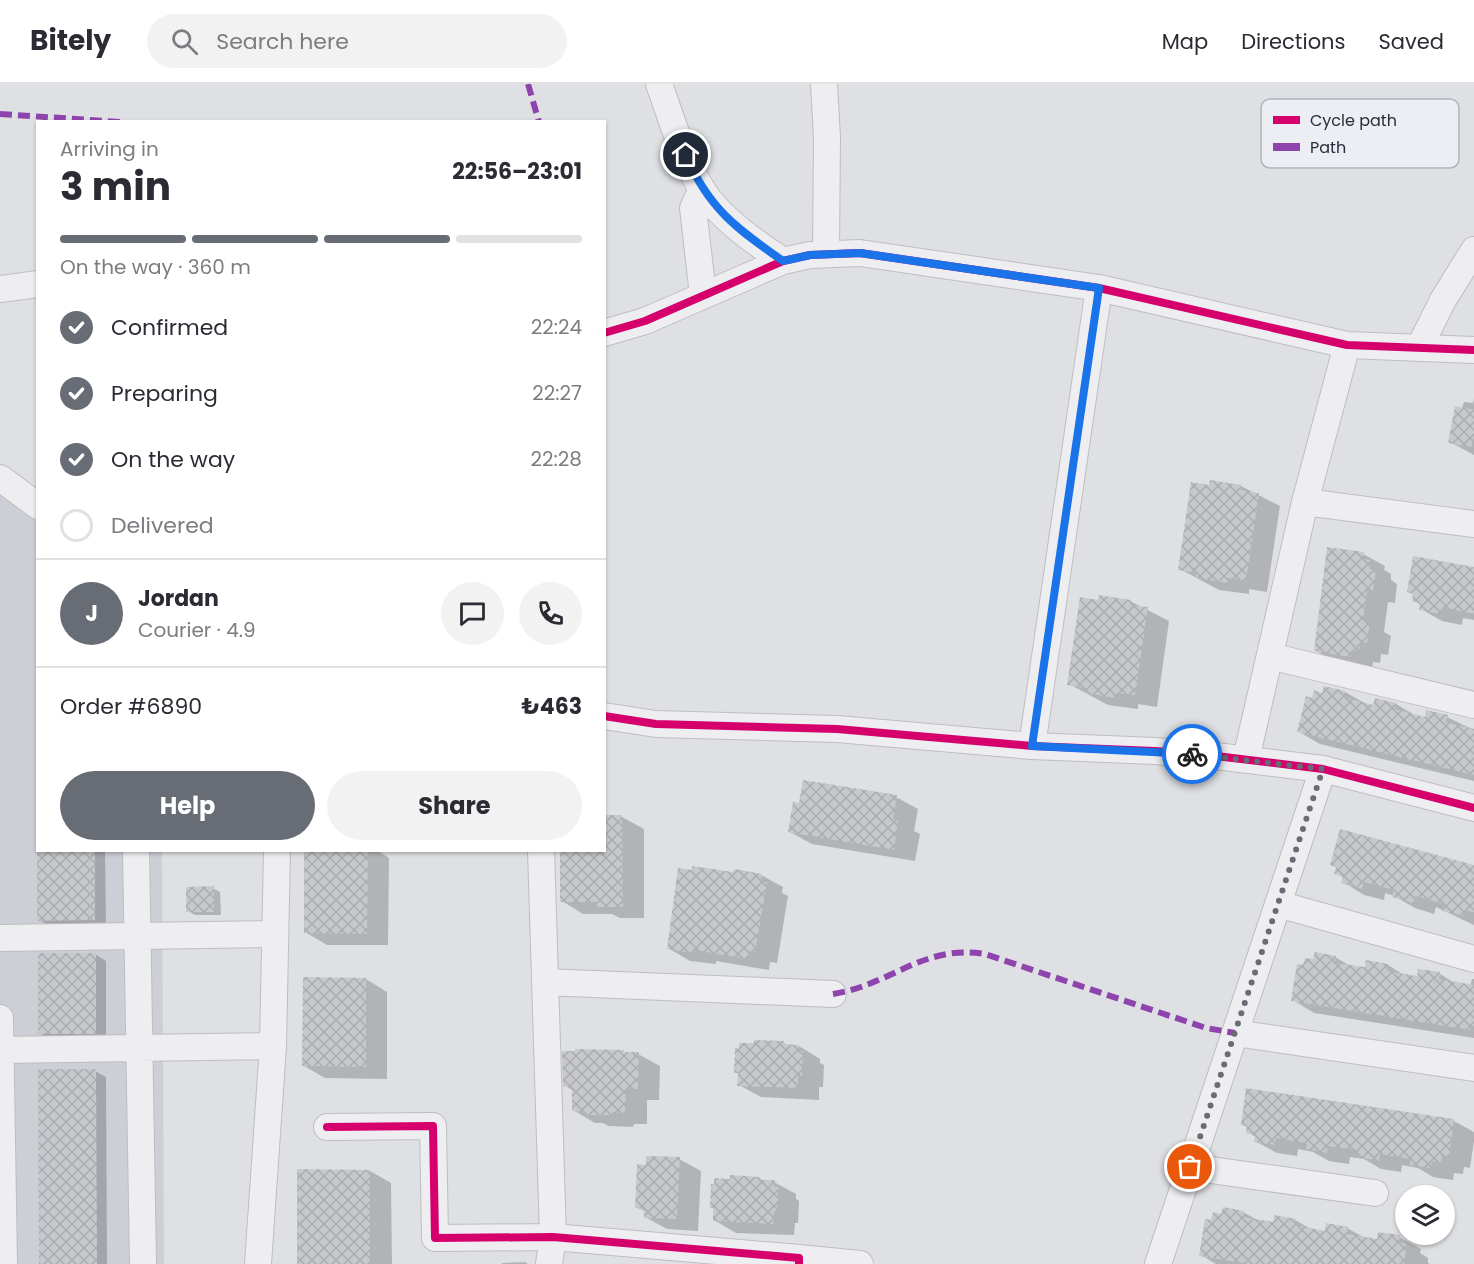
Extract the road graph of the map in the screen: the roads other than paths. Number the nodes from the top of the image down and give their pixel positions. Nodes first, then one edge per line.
1 (659, 84) edge
2 (824, 84) edge
3 (702, 189) junction
4 (1474, 250) edge
5 (826, 254) junction
6 (783, 261) junction
7 (36, 284) edge
8 (1099, 288) junction
9 (0, 289) edge
10 (703, 295) junction
11 (606, 332) edge
12 (1347, 345) junction
13 (1419, 348) junction
14 (1474, 350) edge
15 (0, 478) edge
16 (1305, 502) junction
17 (36, 505) edge
18 (1474, 524) edge
19 (1278, 658) dead end
20 (1474, 705) edge
21 (606, 716) edge
22 (1032, 746) junction
23 (1246, 759) junction
24 (1323, 769) junction
25 (1474, 808) edge
26 (136, 852) edge
27 (277, 852) edge
28 (541, 852) edge
29 (1278, 904) junction
30 (275, 934) junction
31 (138, 936) junction
32 (0, 938) edge
33 (1474, 959) edge
34 (545, 982) junction
35 (833, 994) dead end
36 (0, 1018) edge
37 (1235, 1034) junction
38 (273, 1046) junction
39 (140, 1048) junction
40 (0, 1050) edge
41 (1474, 1068) edge
42 (327, 1127) dead end
43 (1190, 1167) junction
44 (1375, 1193) dead end
45 (553, 1237) junction
46 (799, 1261) edge
47 (4, 1264) edge
48 (143, 1264) edge
49 (258, 1264) edge
50 (549, 1264) edge
51 (860, 1264) edge
52 (1158, 1264) edge

1 - 3 street
2 - 5 street
3 - 6 street
3 - 10 street
4 - 13 street
5 - 6 street
5 - 8 street
6 - 10 street
7 - 9 street
8 - 12 street
8 - 22 street
10 - 11 street
12 - 13 street
12 - 16 street
13 - 14 street
15 - 17 street
16 - 18 street
16 - 23 street
19 - 20 street
21 - 22 street
22 - 23 street
23 - 24 street
24 - 25 street
24 - 29 street
26 - 31 street
27 - 30 street
28 - 34 street
29 - 33 street
29 - 37 street
30 - 31 street
30 - 38 street
31 - 32 street
31 - 39 street
34 - 35 street
34 - 45 street
36 - 40 street
37 - 41 street
37 - 43 street
38 - 39 street
38 - 49 street
39 - 40 street
39 - 48 street
40 - 47 street
42 - 45 street
43 - 44 street
43 - 52 street
45 - 46 street
45 - 50 street
46 - 51 street

